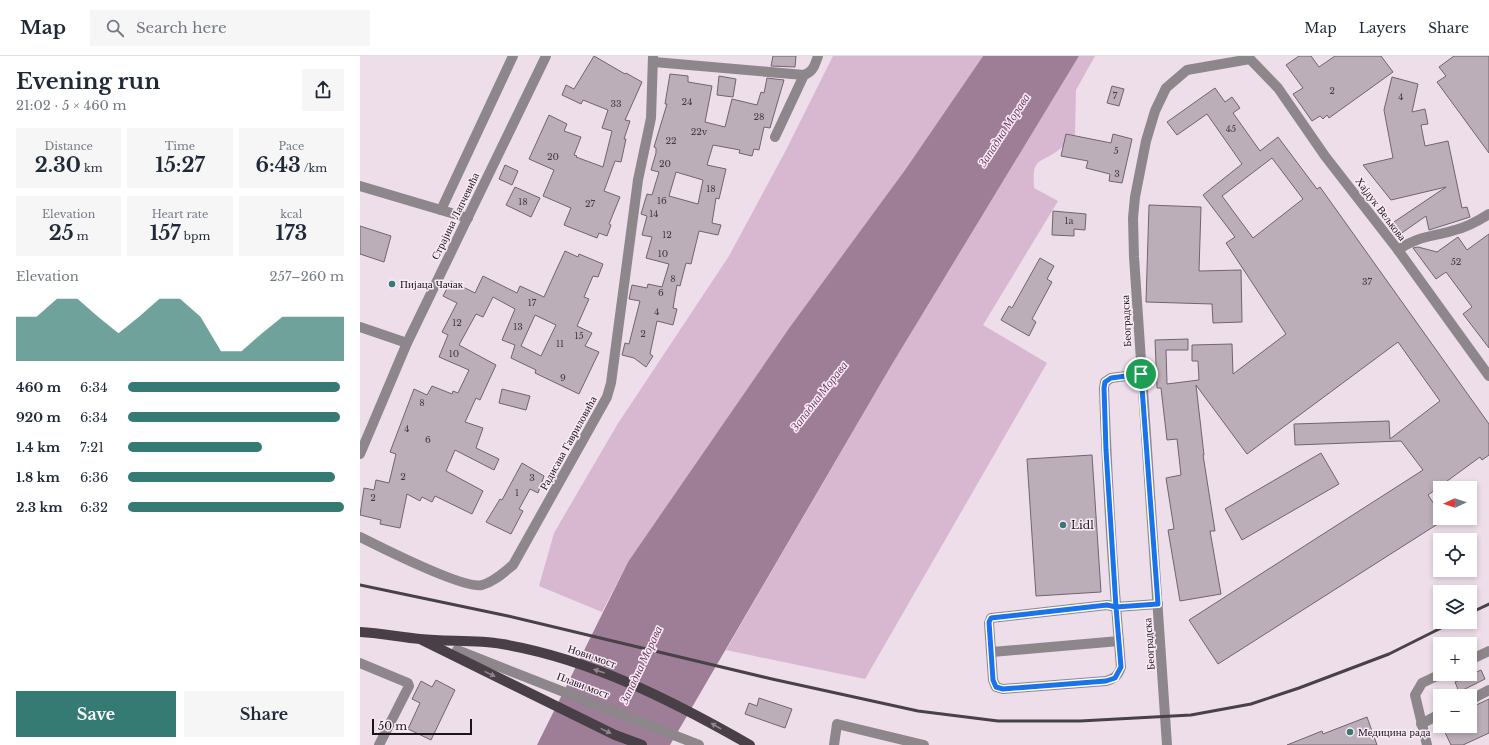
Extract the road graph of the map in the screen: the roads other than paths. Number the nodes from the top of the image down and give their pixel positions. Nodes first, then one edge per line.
1 (513, 56) edge
2 (546, 56) edge
3 (818, 56) edge
4 (1252, 58) edge
5 (653, 59) edge
6 (804, 75) junction
7 (776, 137) dead end
8 (360, 186) edge
9 (441, 210) junction
10 (1489, 214) edge
11 (468, 218) junction
12 (1398, 250) junction
13 (360, 327) edge
14 (407, 343) junction
15 (1141, 374) junction
16 (1489, 376) edge
17 (360, 454) edge
18 (360, 537) edge
19 (1158, 604) junction
20 (1116, 607) junction
21 (360, 632) edge
22 (420, 639) junction
23 (1119, 641) junction
24 (457, 649) junction
25 (1489, 651) edge
26 (992, 652) junction
27 (1477, 657) edge
28 (360, 663) edge
29 (1433, 678) edge
30 (1489, 690) edge
31 (1477, 696) edge
32 (1433, 718) edge
33 (1421, 724) junction
34 (379, 745) edge
35 (642, 745) edge
36 (699, 745) edge
37 (750, 745) edge
38 (834, 745) edge
39 (924, 745) edge
40 (1167, 745) edge
41 (1427, 745) edge

1 - 9 street
2 - 11 street, Страјина Лапчевића
3 - 6 street
4 - 12 street, Хајдук Вељкова
4 - 15 street, Београдска
5 - 6 street, Радисава Гавриловића
5 - 18 street, Радисава Гавриловића
6 - 7 street
8 - 9 street
9 - 11 street
10 - 12 street
11 - 14 street, Страјина Лапчевића
12 - 16 street, Хајдук Вељкова
13 - 14 street
14 - 17 street, Страјина Лапчевића
15 - 19 street, Београдска
15 - 20 street
19 - 20 street
19 - 40 street, Београдска
20 - 23 street
20 - 26 street
21 - 22 main road, Нови мост
22 - 24 main road
22 - 24 main road, Нови мост
23 - 26 street
23 - 26 street
24 -> 35 main road
24 - 36 street, Плави мост
37 -> 24 main road, Нови мост
25 - 27 street
28 - 34 street
29 - 33 street
30 - 31 street
32 - 33 street
33 - 41 street
38 - 39 street

